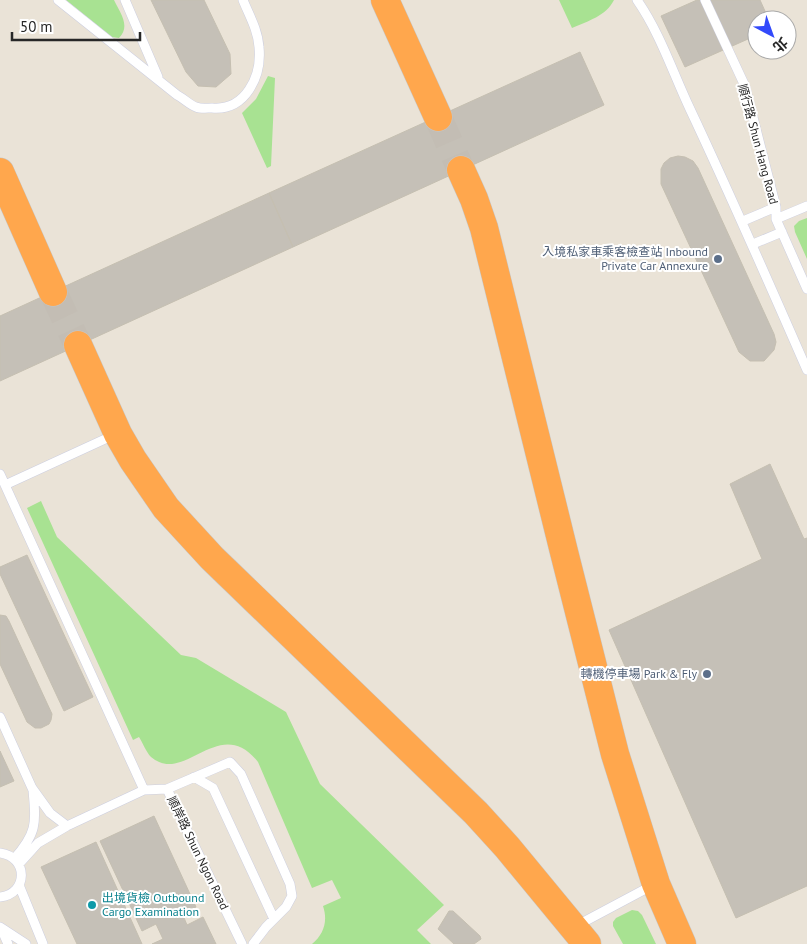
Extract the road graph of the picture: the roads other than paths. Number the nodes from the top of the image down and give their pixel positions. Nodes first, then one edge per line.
1 (58, 0) edge
2 (125, 0) edge
3 (243, 0) edge
4 (637, 0) edge
5 (706, 0) edge
6 (390, 5) edge
7 (159, 80) junction
8 (438, 116) tunnel mouth
9 (462, 170) tunnel mouth
10 (0, 172) edge
11 (807, 206) edge
12 (776, 207) junction
13 (776, 219) junction
14 (743, 221) junction
15 (782, 232) junction
16 (753, 244) junction
17 (807, 289) edge
18 (53, 292) tunnel mouth
19 (78, 345) tunnel mouth
20 (807, 370) edge
21 (118, 434) junction
22 (0, 474) edge
23 (5, 485) junction
24 (0, 717) edge
25 (194, 778) junction
26 (32, 788) junction
27 (167, 789) junction
28 (144, 790) junction
29 (66, 826) junction
30 (0, 845) edge
31 (10, 858) edge
32 (656, 884) junction
33 (19, 885) junction
34 (0, 897) edge
35 (274, 919) junction
36 (0, 927) edge
37 (580, 936) edge
38 (8, 944) edge
39 (26, 944) edge
40 (43, 944) edge
41 (242, 944) edge
42 (253, 944) edge
43 (682, 944) edge

1 - 7 lane
2 - 7 lane
3 - 7 lane
4 - 14 lane
5 - 12 lane, 順行路 Shun Hang Road
6 - 8 highway
9 - 32 highway
10 - 18 highway
11 - 13 lane
12 - 13 lane, 順行路 Shun Hang Road
12 - 14 lane
13 - 15 lane, 順行路 Shun Hang Road
14 - 16 lane
15 - 16 lane
15 - 17 lane, 順行路 Shun Hang Road
16 - 20 lane
19 - 21 highway
21 - 23 lane
21 - 37 highway
22 - 23 lane
23 - 28 lane
24 - 26 lane
25 - 27 lane
25 - 35 lane
25 - 35 lane
26 - 29 lane
26 - 31 lane
27 - 28 lane, 順岸路 Shun Ngon Road
27 - 41 lane, 順岸路 Shun Ngon Road
28 - 29 lane, 順岸路 Shun Ngon Road
29 - 31 lane, 順岸路 Shun Ngon Road
30 - 31 lane
31 - 33 lane
32 - 37 lane
32 - 43 highway
33 - 34 lane
33 - 40 lane
35 - 42 lane
36 - 38 lane
36 - 39 lane

